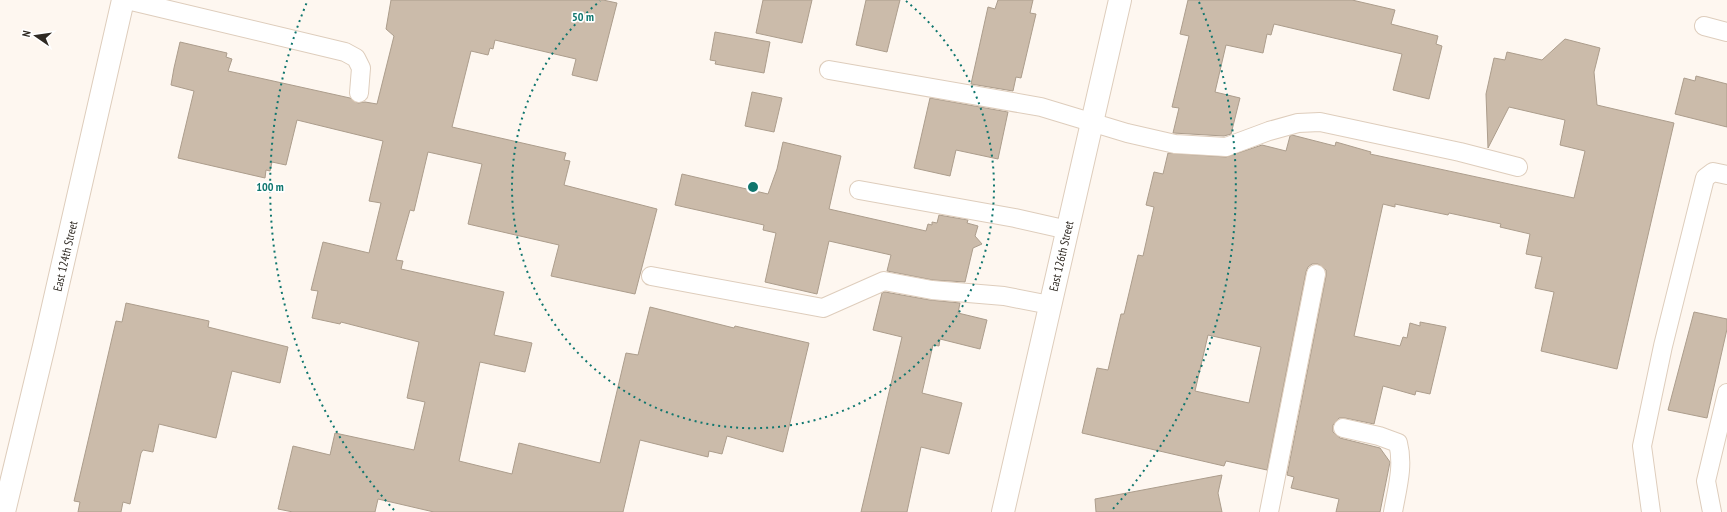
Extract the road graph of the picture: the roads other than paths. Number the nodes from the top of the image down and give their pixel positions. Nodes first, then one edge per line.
1 (123, 0) edge
2 (127, 0) edge
3 (1120, 0) edge
4 (1704, 26) dead end
5 (1727, 32) edge
6 (829, 70) dead end
7 (358, 93) dead end
8 (1092, 122) junction
9 (1518, 167) dead end
10 (1727, 175) edge
11 (859, 190) dead end
12 (1068, 230) junction
13 (1316, 274) dead end
14 (651, 276) dead end
15 (1050, 305) junction
16 (1727, 393) edge
17 (1343, 428) dead end
18 (4, 512) edge
19 (1003, 512) edge
20 (1269, 512) edge
21 (1393, 512) edge
22 (1651, 512) edge
23 (1712, 512) edge

1 - 18 street, East 124th Street
2 - 7 lane
3 - 8 street, East 126th Street
4 - 5 lane
6 - 8 lane
8 - 9 lane
8 - 12 street, East 126th Street
10 - 22 lane
11 - 12 lane
12 - 15 street, East 126th Street
13 - 20 lane
14 - 15 lane
15 - 19 street, East 126th Street
16 - 23 lane
17 - 21 lane

